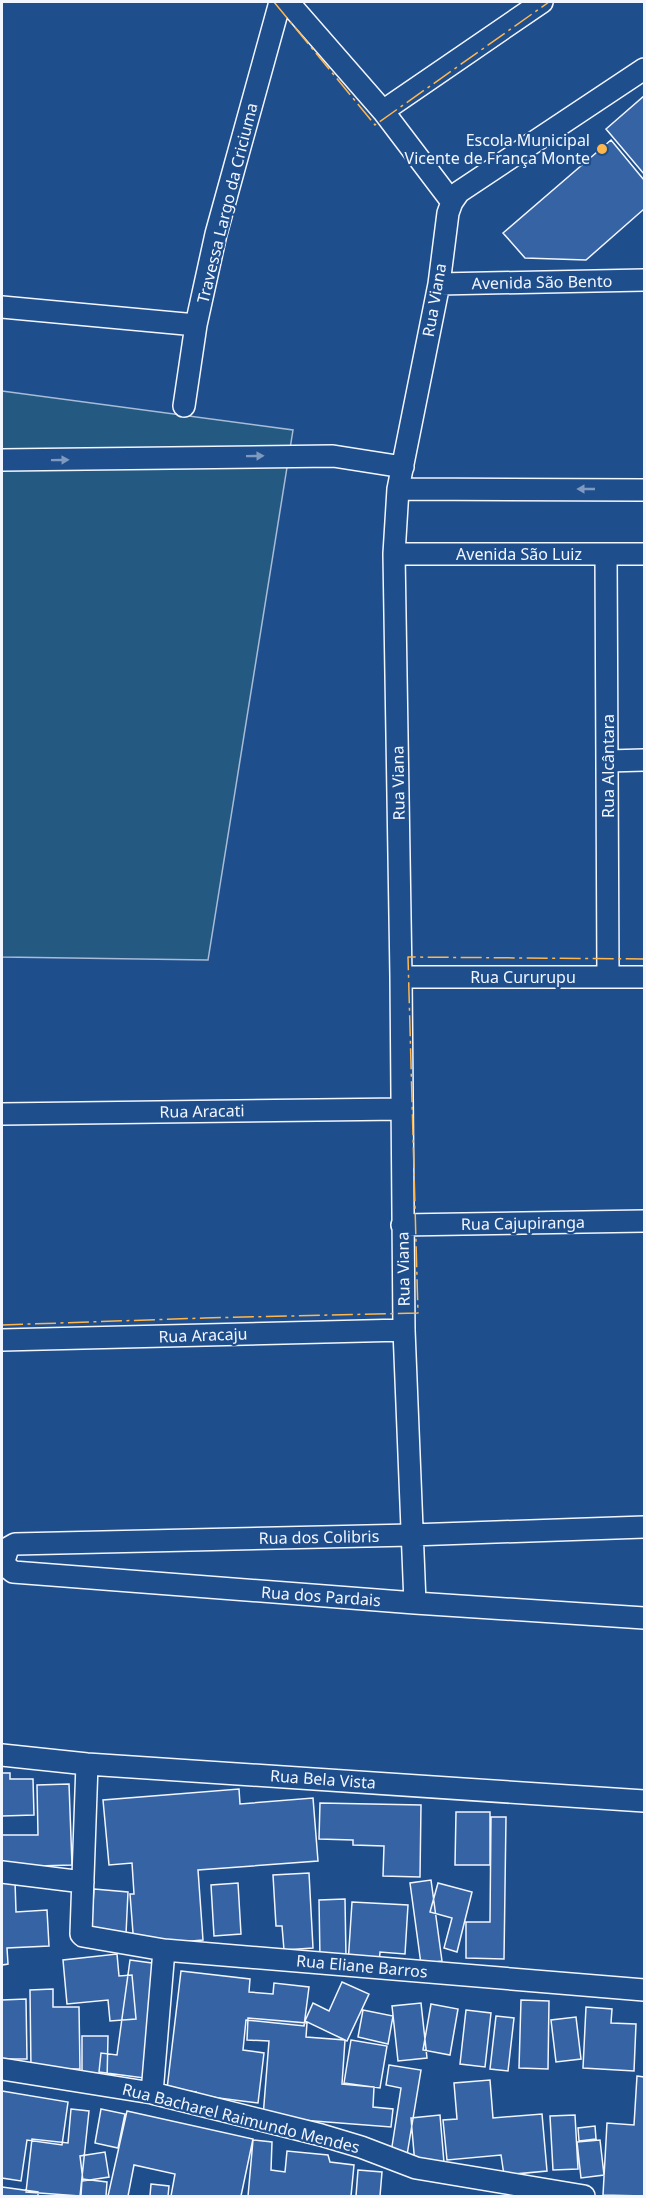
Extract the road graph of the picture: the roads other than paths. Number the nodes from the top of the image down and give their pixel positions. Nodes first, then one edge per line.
1 (280, 2) edge
2 (288, 2) edge
3 (542, 2) edge
4 (645, 69) edge
5 (384, 111) junction
6 (452, 202) junction
7 (645, 280) edge
8 (439, 284) junction
9 (2, 307) edge
10 (196, 325) junction
11 (184, 406) dead end
12 (2, 460) edge
13 (403, 466) junction
14 (398, 489) junction
15 (645, 490) edge
16 (394, 554) junction
17 (606, 554) junction
18 (645, 554) edge
19 (645, 760) edge
20 (608, 761) junction
21 (645, 976) edge
22 (401, 977) junction
23 (608, 977) junction
24 (402, 1109) junction
25 (2, 1114) edge
26 (645, 1221) edge
27 (402, 1225) junction
28 (404, 1330) junction
29 (2, 1340) edge
30 (645, 1527) edge
31 (411, 1535) junction
32 (4, 1561) joint
33 (415, 1604) junction
34 (645, 1618) edge
35 (2, 1755) edge
36 (87, 1764) junction
37 (645, 1801) edge
38 (2, 1872) edge
39 (83, 1882) junction
40 (164, 1950) junction
41 (645, 1990) edge
42 (2, 2070) edge
43 (152, 2093) junction
44 (584, 2196) edge

1 - 10 street, Travessa Largo da Criciuma
2 - 5 street
3 - 5 street
4 - 6 street
5 - 6 street
6 - 8 street, Rua Viana
7 - 8 street, Avenida São Bento
8 - 13 street, Rua Viana
9 - 10 street
10 - 11 street, Travessa Largo da Criciuma
12 -> 13 street
13 - 14 street, Rua Viana
15 -> 14 street
14 - 16 street, Rua Viana
16 - 17 street, Avenida São Luiz
16 - 22 street, Rua Viana
17 - 18 street, Avenida São Luiz
17 - 20 street, Rua Alcântara
19 - 20 street
20 - 23 street, Rua Alcântara
21 - 23 street, Rua Cururupu
22 - 23 street, Rua Cururupu
22 - 24 street, Rua Viana
24 - 25 street, Rua Aracati
24 - 27 street, Rua Viana
26 - 27 street, Rua Cajupiranga
27 - 28 street, Rua Viana
28 - 29 street, Rua Aracaju
28 - 31 street, Rua Viana
30 - 31 street, Rua dos Colibris
31 - 32 street, Rua dos Colibris
31 - 33 street, Rua Viana
32 - 33 street, Rua dos Pardais
33 - 34 street, Rua dos Pardais
35 - 36 street, Rua Bela Vista
36 - 37 street, Rua Bela Vista
36 - 39 street
38 - 39 street
39 - 40 street, Rua Eliane Barros
40 - 41 street, Rua Eliane Barros
40 - 43 street
42 - 43 street, Rua Bacharel Raimundo Mendes
43 - 44 street, Rua Bacharel Raimundo Mendes

